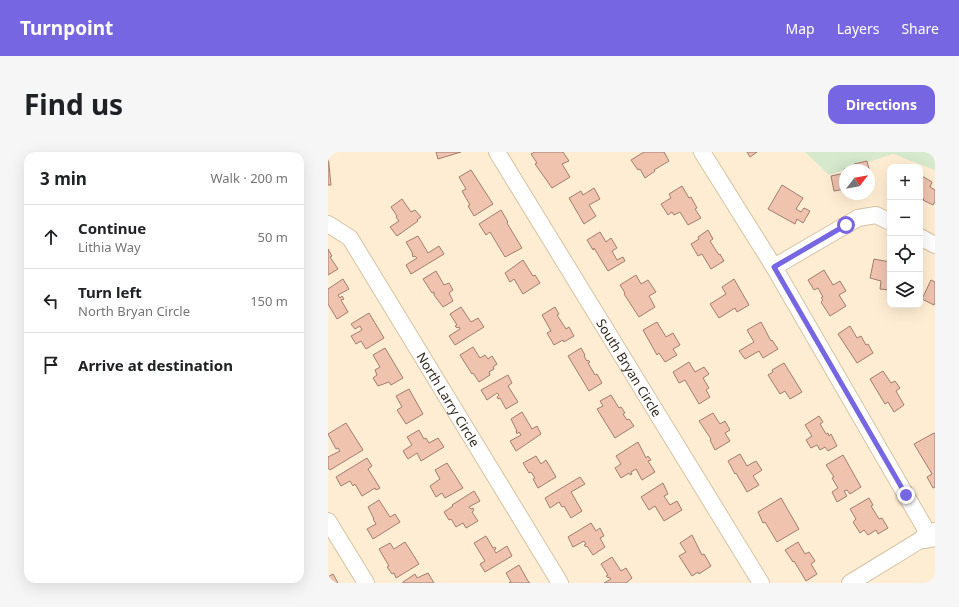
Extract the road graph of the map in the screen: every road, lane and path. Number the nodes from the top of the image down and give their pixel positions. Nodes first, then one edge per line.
1 (497, 152) edge
2 (702, 152) edge
3 (887, 220) edge
4 (328, 224) edge
5 (923, 238) edge
6 (935, 244) edge
7 (774, 267) junction
8 (328, 521) edge
9 (931, 535) edge
10 (366, 583) edge
11 (560, 583) edge
12 (761, 583) edge
13 (850, 583) edge

1 - 12 street, South Bryan Circle
2 - 7 street
3 - 7 street
4 - 11 street, North Larry Circle
5 - 6 street
7 - 9 street
8 - 10 street
9 - 13 street

